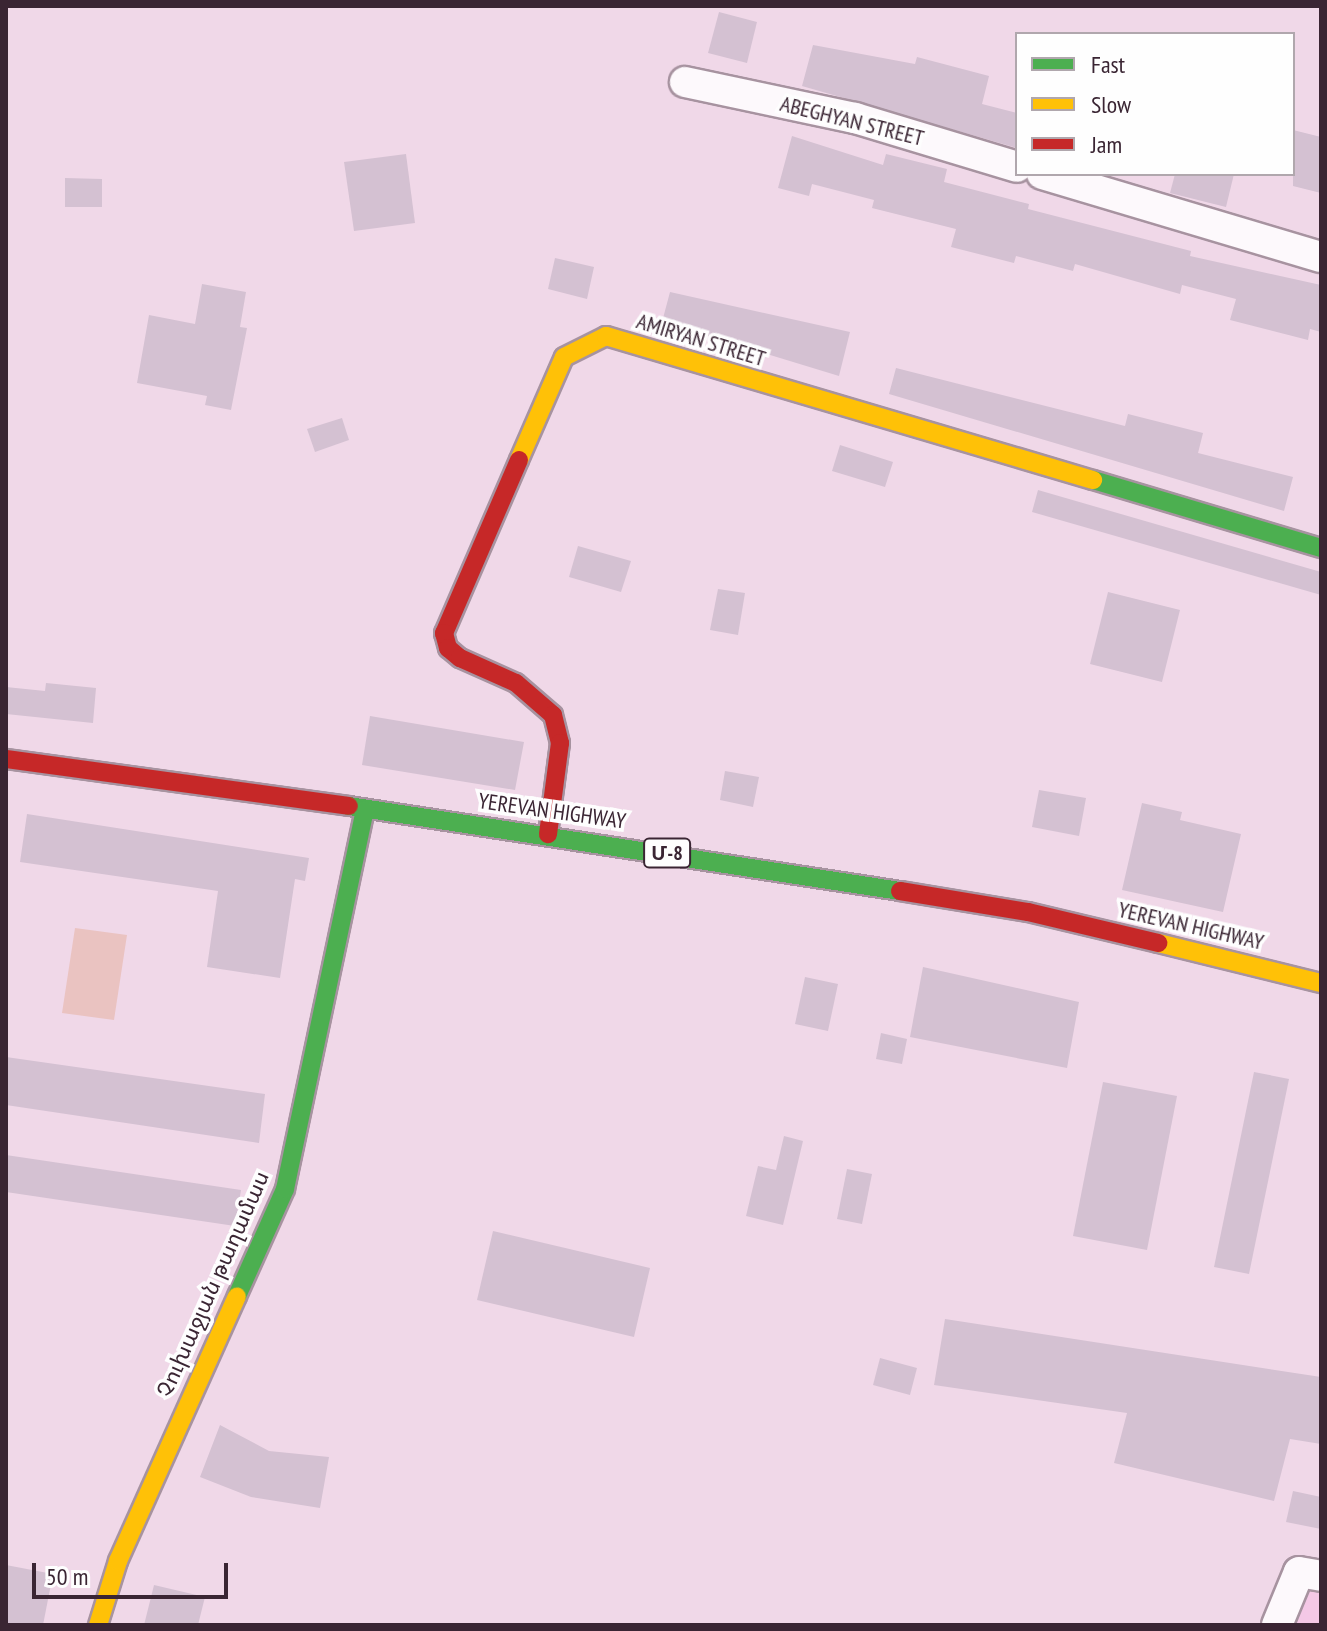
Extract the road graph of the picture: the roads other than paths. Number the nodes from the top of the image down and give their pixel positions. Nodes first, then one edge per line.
1 (685, 82) dead end
2 (1015, 166) edge
3 (1049, 176) edge
4 (1321, 257) edge
5 (1321, 548) edge
6 (6, 759) edge
7 (365, 810) junction
8 (548, 834) junction
9 (1321, 983) edge
10 (1321, 1576) edge
11 (98, 1625) edge
12 (1277, 1625) edge

1 - 2 street, ABEGHYAN STREET
3 - 4 street
5 - 8 main road, AMIRYAN STREET
6 - 7 main road, YEREVAN HIGHWAY / Մ-8
7 - 8 main road, YEREVAN HIGHWAY / Մ-8
7 - 11 main road, Չուխաջյան թաղամաս
8 - 9 main road, YEREVAN HIGHWAY / Մ-8
10 - 12 street

